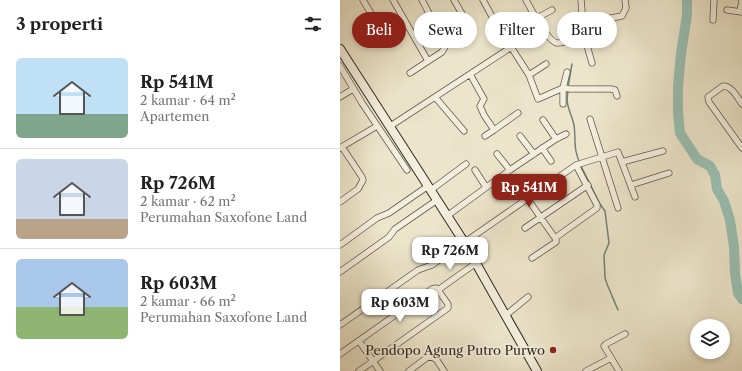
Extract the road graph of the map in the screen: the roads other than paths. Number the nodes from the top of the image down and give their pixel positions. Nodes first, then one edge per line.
1 (363, 0) edge
2 (393, 0) edge
3 (422, 0) edge
4 (454, 0) edge
5 (483, 0) edge
6 (526, 0) edge
7 (581, 0) edge
8 (625, 0) edge
9 (714, 0) edge
10 (742, 0) edge
11 (552, 10) dead end
12 (727, 10) dead end
13 (370, 12) edge
14 (461, 12) edge
15 (490, 12) edge
16 (533, 12) edge
17 (548, 12) edge
18 (583, 12) edge
19 (741, 12) edge
20 (617, 17) edge
21 (713, 20) dead end
22 (549, 36) edge
23 (557, 43) edge
24 (340, 48) edge
25 (508, 48) edge
26 (512, 48) edge
27 (588, 48) edge
28 (428, 61) junction
29 (546, 64) dead end
30 (592, 64) dead end
31 (340, 66) edge
32 (567, 72) dead end
33 (410, 73) dead end
34 (470, 74) junction
35 (529, 75) junction
36 (566, 88) junction
37 (354, 89) junction
38 (617, 96) dead end
39 (340, 97) edge
40 (435, 97) junction
41 (538, 99) junction
42 (373, 101) junction
43 (563, 104) dead end
44 (742, 104) edge
45 (364, 106) junction
46 (538, 106) dead end
47 (518, 113) dead end
48 (590, 119) dead end
49 (543, 120) dead end
50 (377, 126) junction
51 (390, 127) junction
52 (494, 130) junction
53 (464, 131) dead end
54 (566, 134) dead end
55 (484, 136) dead end
56 (520, 136) dead end
57 (556, 139) junction
58 (341, 148) edge
59 (542, 148) junction
60 (742, 148) edge
61 (662, 151) dead end
62 (497, 154) dead end
63 (534, 154) junction
64 (601, 157) junction
65 (551, 161) dead end
66 (622, 162) junction
67 (466, 164) dead end
68 (579, 164) junction
69 (407, 170) dead end
70 (474, 170) dead end
71 (510, 170) junction
72 (669, 173) dead end
73 (588, 185) junction
74 (630, 185) junction
75 (486, 187) junction
76 (430, 188) junction
77 (635, 197) dead end
78 (527, 198) junction
79 (437, 200) junction
80 (340, 202) edge
81 (618, 208) dead end
82 (447, 216) junction
83 (540, 217) junction
84 (525, 228) dead end
85 (555, 238) junction
86 (464, 242) junction
87 (340, 245) edge
88 (532, 258) dead end
89 (476, 263) junction
90 (340, 272) edge
91 (438, 290) junction
92 (528, 297) dead end
93 (506, 315) junction
94 (340, 325) edge
95 (625, 334) dead end
96 (359, 341) junction
97 (340, 354) edge
98 (611, 358) junction
99 (373, 361) junction
100 (412, 370) edge
101 (359, 371) edge
102 (380, 371) edge
103 (444, 371) edge
104 (537, 371) edge
105 (586, 371) edge
106 (620, 371) edge

1 - 13 street
2 - 28 street
3 - 28 street
4 - 14 street
5 - 15 street
6 - 16 street
7 - 18 street
8 - 20 street
9 - 21 street
10 - 19 street
11 - 17 street
12 - 19 street
22 - 23 street
24 - 42 main road
25 - 34 street
26 - 35 street
27 - 30 street
28 - 33 street
29 - 35 street
31 - 37 street
32 - 36 street
34 - 40 street
34 - 52 street
35 - 41 street
36 - 38 street
36 - 41 street
36 - 43 street
37 - 39 street
37 - 45 street
40 - 51 street
40 - 53 street
41 - 46 street
42 - 45 street
42 - 51 main road
44 - 60 street
45 - 50 street
47 - 52 street
48 - 64 street
49 - 57 street
50 - 58 street
50 - 69 street
51 - 76 main road
52 - 55 street
54 - 57 street
56 - 63 street
57 - 59 street
58 - 80 street
59 - 63 street
59 - 65 street
61 - 66 street
62 - 71 street
63 - 71 street
64 - 66 street
64 - 68 street
64 - 81 street
66 - 74 street
67 - 76 street
68 - 73 street
68 - 78 street
70 - 75 street
71 - 75 street
72 - 74 street
73 - 83 street
73 - 85 street
74 - 77 street
75 - 82 street
76 - 79 main road
76 - 87 street
78 - 83 street
78 - 86 street
79 - 82 main road
79 - 90 street
82 - 86 main road
83 - 84 street
83 - 85 street
85 - 88 street
86 - 89 main road
86 - 94 street
89 - 91 street
89 - 93 main road
91 - 96 street
91 - 99 street
92 - 93 street
93 - 104 main road
95 - 98 street
96 - 97 street
96 - 99 street
98 - 105 street
98 - 106 street
99 - 101 street
99 - 102 street
100 - 103 street

